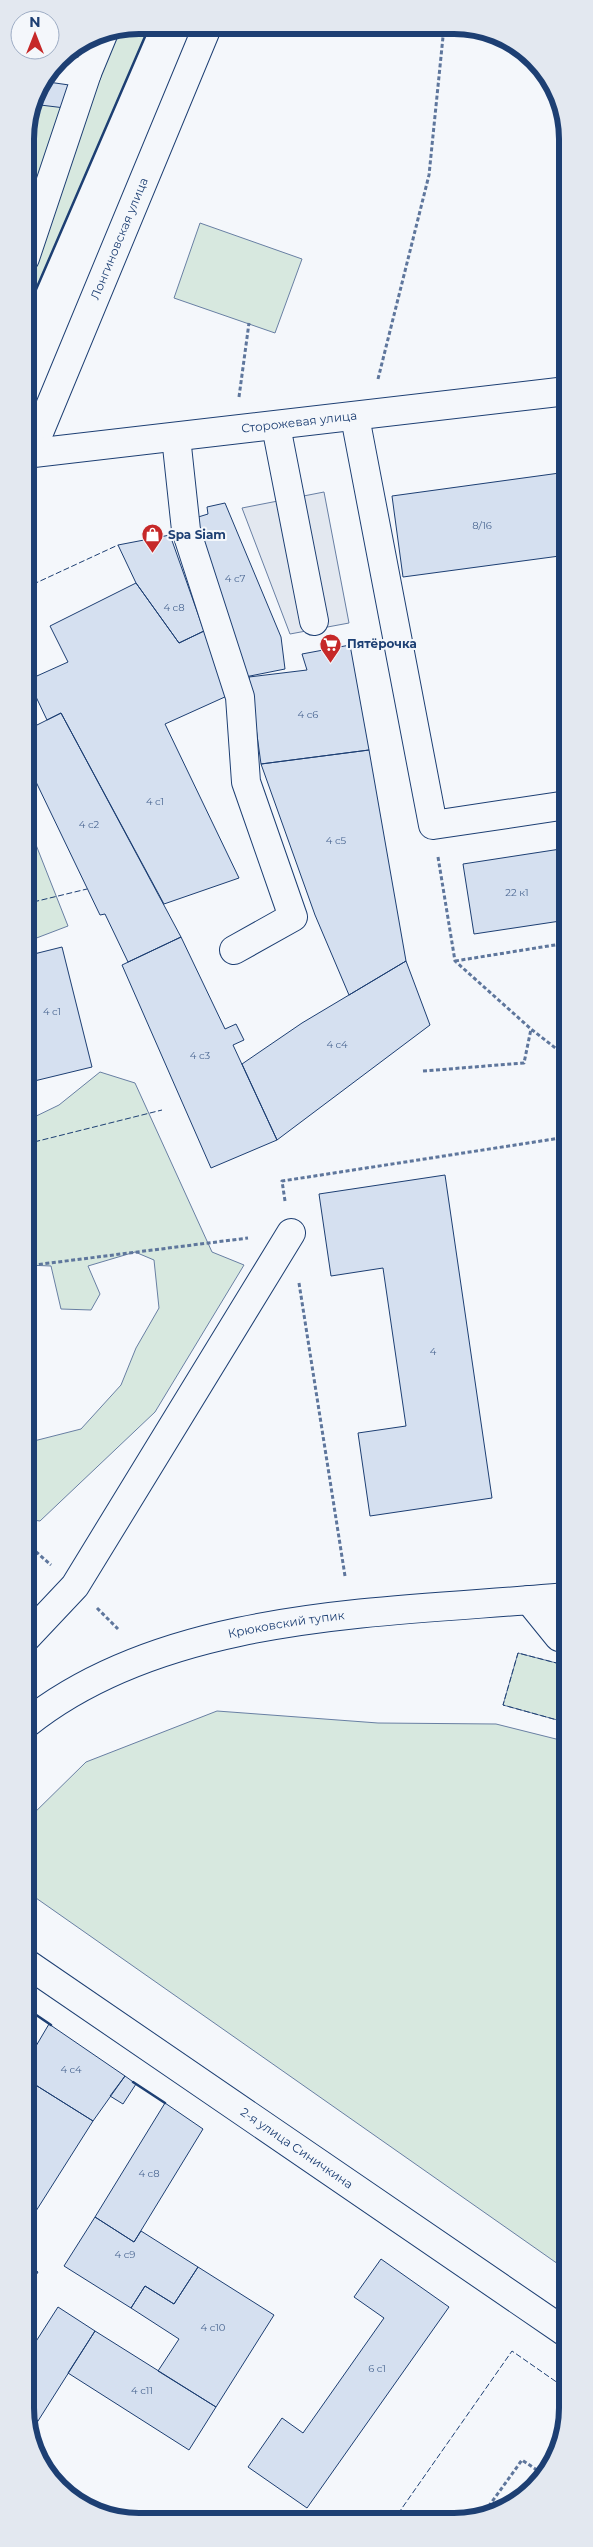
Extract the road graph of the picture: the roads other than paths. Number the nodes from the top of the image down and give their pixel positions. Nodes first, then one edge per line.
1 (205, 34) edge
2 (100, 41) edge
3 (61, 69) edge
4 (87, 73) junction
5 (34, 231) edge
6 (559, 392) edge
7 (356, 417) junction
8 (276, 426) junction
9 (176, 437) junction
10 (34, 439) edge
11 (34, 452) edge
12 (314, 621) dead end
13 (559, 806) edge
14 (234, 950) dead end
15 (291, 1233) road end
16 (559, 1598) edge
17 (529, 1600) junction
18 (34, 1630) edge
19 (559, 1637) edge
20 (34, 1719) edge
21 (34, 1968) edge
22 (559, 2328) edge

1 - 10 street, Лонгиновская улица
2 - 4 street
3 - 4 street
4 - 5 street
6 - 7 street, Сторожевая улица
7 - 8 street, Сторожевая улица
7 - 13 street
8 - 9 street, Сторожевая улица
8 - 12 street
9 - 11 street, Сторожевая улица
9 - 14 street
15 - 18 street
16 - 17 street, Крюковский тупик
17 - 19 street
17 - 20 street, Крюковский тупик
21 - 22 street, 2-я улица Синичкина

